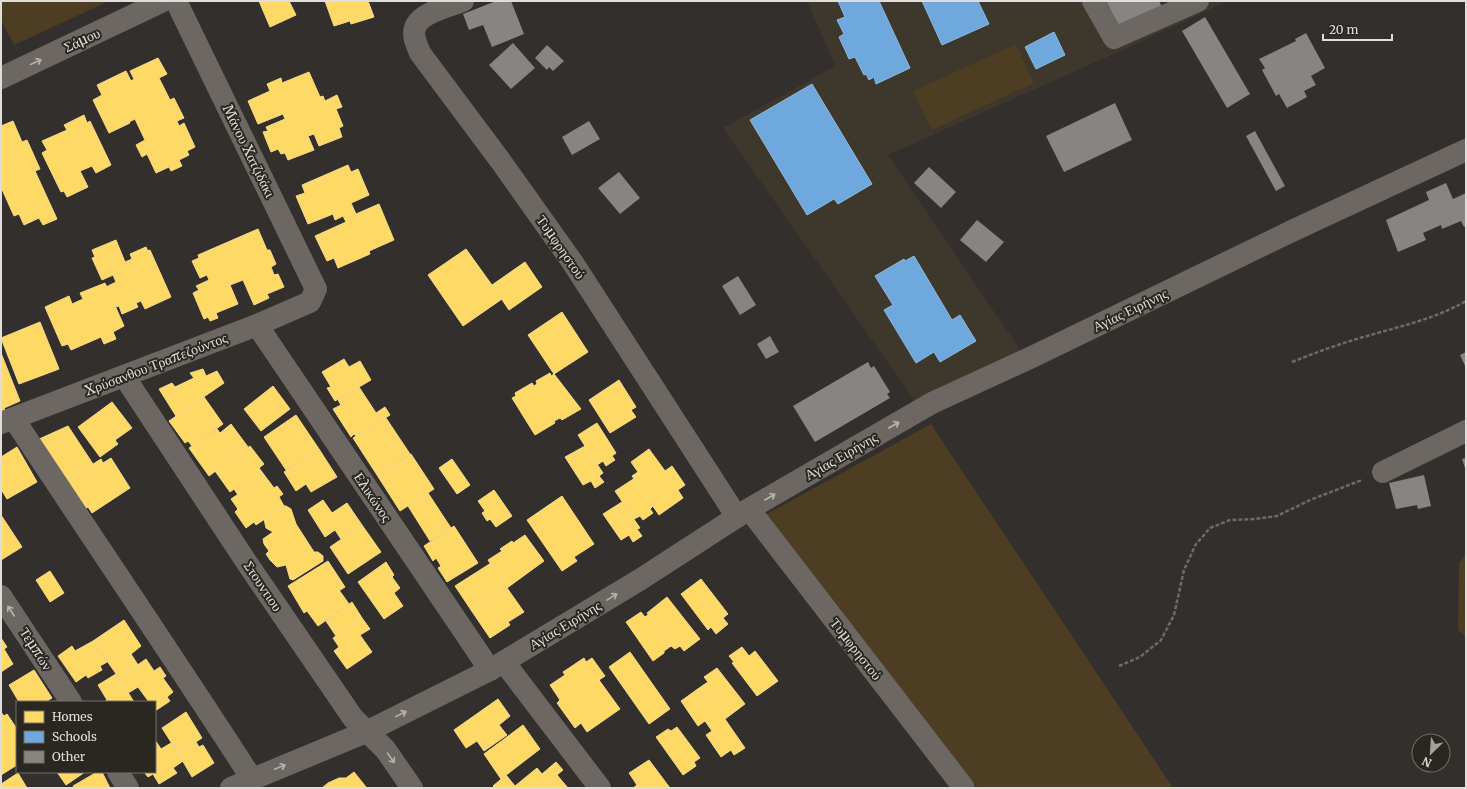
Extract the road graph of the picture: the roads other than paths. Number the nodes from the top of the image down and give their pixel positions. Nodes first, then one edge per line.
1 (163, 1) edge
2 (176, 1) edge
3 (463, 1) edge
4 (1093, 1) edge
5 (1198, 1) edge
6 (1, 78) edge
7 (1466, 150) edge
8 (310, 302) joint
9 (257, 324) junction
10 (124, 376) junction
11 (8, 421) edge
12 (1466, 431) edge
13 (1383, 472) road end
14 (743, 513) junction
15 (1, 596) edge
16 (497, 666) junction
17 (70, 701) edge
18 (366, 732) junction
19 (119, 773) edge
20 (252, 779) junction
21 (128, 788) edge
22 (231, 788) edge
23 (412, 788) edge
24 (600, 788) edge
25 (964, 788) edge

6 -> 1 street, Σάμου
2 - 8 street, Μάνου Χατζιδάκι
3 - 14 street, Τυμφρηστού
4 - 5 street
14 -> 7 street, Αγίας Ειρήνης
8 - 9 street, Χρύσανθου Τραπεζούντος
9 - 10 street, Χρύσανθου Τραπεζούντος
9 - 16 street, Ελικώνος
10 - 11 street, Χρύσανθου Τραπεζούντος
10 - 18 street, Στουντιου
11 - 20 street
12 - 13 street
16 -> 14 street, Αγίας Ειρήνης
14 - 25 street, Τυμφρηστού
17 -> 15 street, Τεμπών
18 -> 16 street, Αγίας Ειρήνης
16 - 24 street, Ελικώνος
20 -> 18 street, Αγίας Ειρήνης
18 -> 23 street, Στουντιου
19 - 21 street
20 - 22 street, Αγίας Ειρήνης

